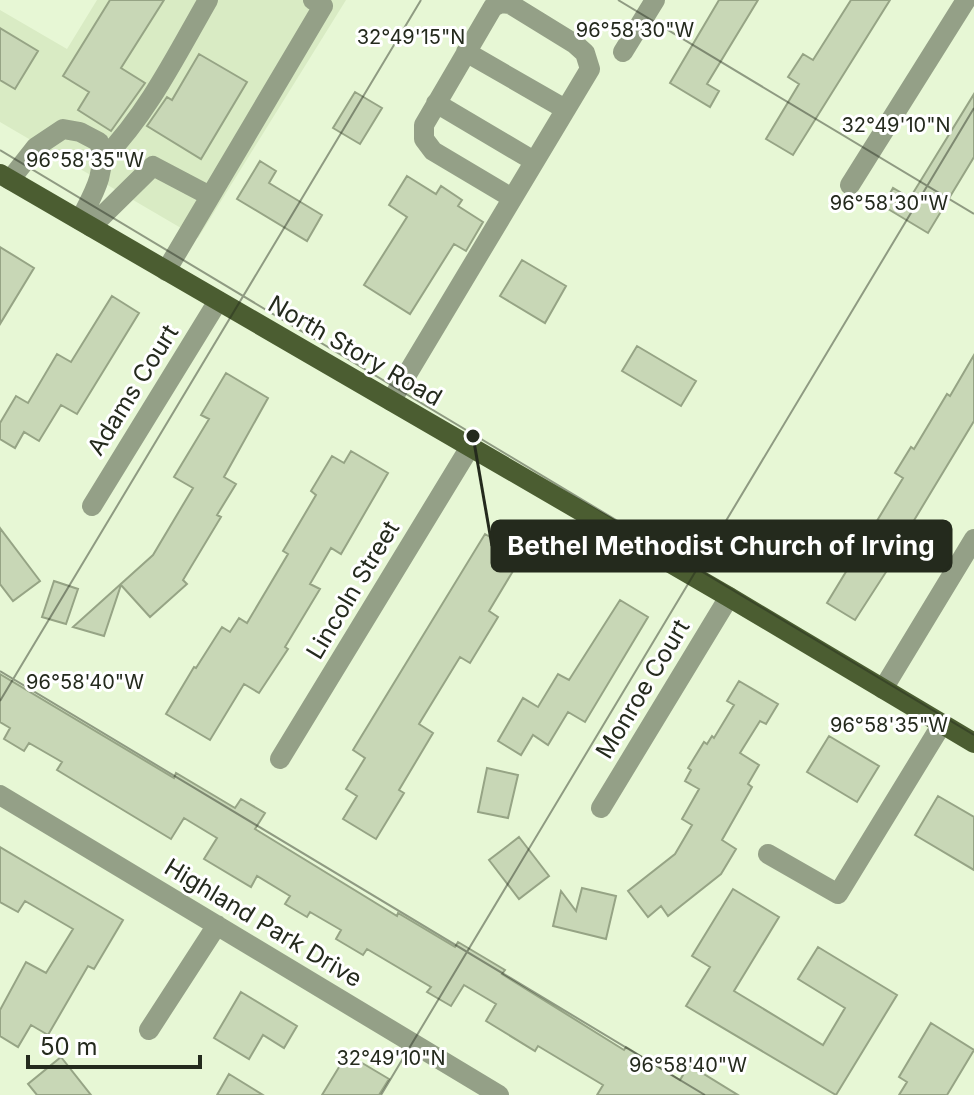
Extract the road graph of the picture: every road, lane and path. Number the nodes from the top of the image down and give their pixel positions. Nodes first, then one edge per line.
1 (208, 0) edge
2 (313, 0) edge
3 (655, 0) edge
4 (966, 0) edge
5 (466, 52) junction
6 (623, 52) dead end
7 (436, 103) junction
8 (565, 109) junction
9 (104, 158) junction
10 (534, 161) junction
11 (5, 177) edge
12 (850, 185) dead end
13 (210, 196) junction
14 (512, 198) junction
15 (85, 224) junction
16 (166, 271) junction
17 (218, 301) junction
18 (391, 401) junction
19 (470, 447) junction
20 (92, 506) dead end
21 (974, 539) edge
22 (729, 597) junction
23 (883, 689) junction
24 (942, 724) junction
25 (974, 743) edge
26 (280, 759) dead end
27 (0, 795) edge
28 (601, 808) dead end
29 (768, 854) dead end
30 (217, 925) junction
31 (149, 1030) dead end
32 (476, 1089) edge
33 (499, 1095) edge

1 - 9 street
2 - 13 street
3 - 6 street
4 - 12 street
5 - 7 street
5 - 8 street
5 - 8 street
7 - 10 street
7 - 14 street
8 - 10 street
9 - 11 street
9 - 15 street
10 - 14 street
11 - 15 main road, North Story Road
13 - 15 street
13 - 16 street
14 - 18 street
15 - 16 main road, North Story Road
16 - 17 main road, North Story Road
17 - 18 main road, North Story Road
17 - 20 street, Adams Court
18 - 19 main road, North Story Road
19 - 22 main road, North Story Road
19 - 26 street, Lincoln Street
21 - 23 street
22 - 23 main road, North Story Road
22 - 28 street, Monroe Court
23 - 24 main road, North Story Road
24 - 25 main road, North Story Road
24 - 29 street
27 - 30 street, Highland Park Drive
30 - 31 street
30 - 32 street, Highland Park Drive
32 - 33 street, Highland Park Drive

